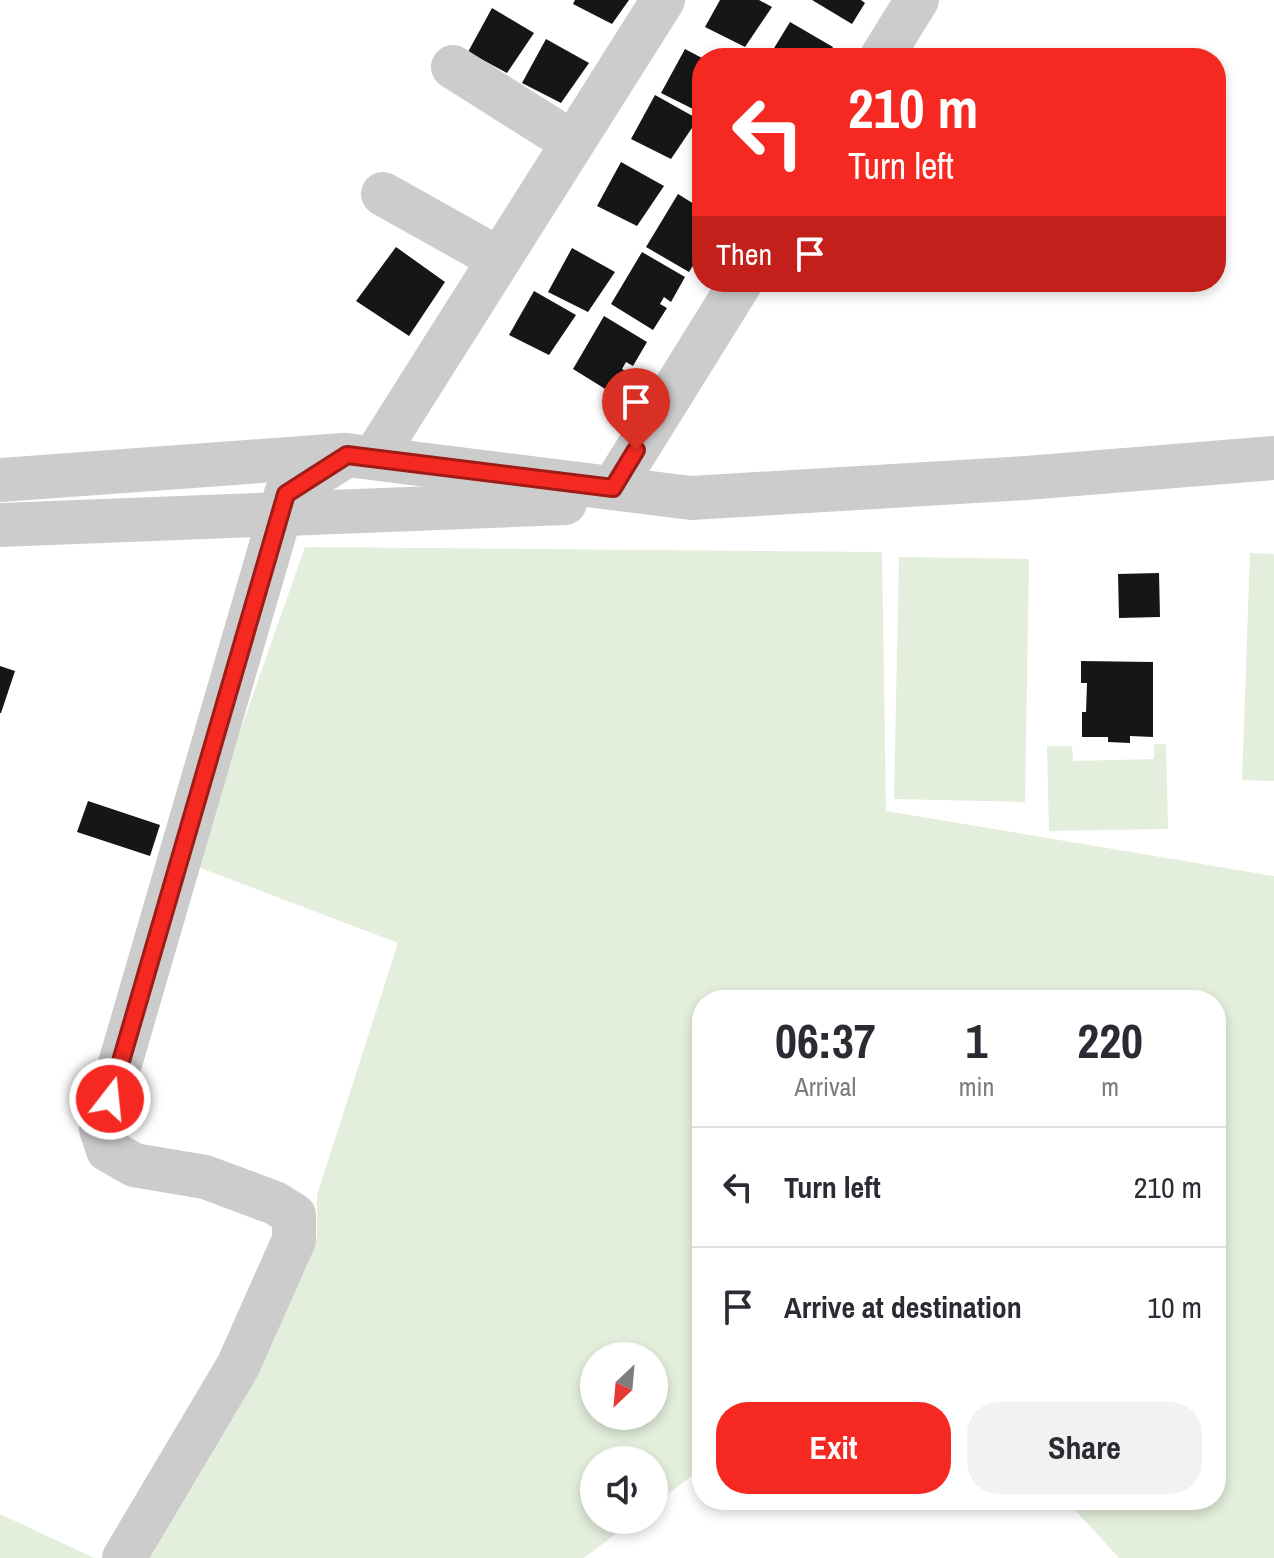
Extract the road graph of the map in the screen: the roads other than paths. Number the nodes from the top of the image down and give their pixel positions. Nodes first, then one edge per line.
1 (663, 0) edge
2 (917, 0) edge
3 (887, 48) edge
4 (453, 67) dead end
5 (572, 142) junction
6 (383, 194) dead end
7 (499, 259) junction
8 (735, 292) edge
9 (361, 456) junction
10 (1274, 458) edge
11 (0, 480) edge
12 (613, 488) junction
13 (691, 498) junction
14 (280, 514) junction
15 (0, 525) edge
16 (124, 1558) edge

1 - 5 street
2 - 3 street
4 - 5 street
5 - 7 street
6 - 7 street
7 - 9 street
8 - 12 street
9 - 11 street
9 - 12 street
9 - 13 street
9 - 14 street
10 - 13 street
12 - 13 street
13 - 14 street
14 - 15 street
14 - 16 street

